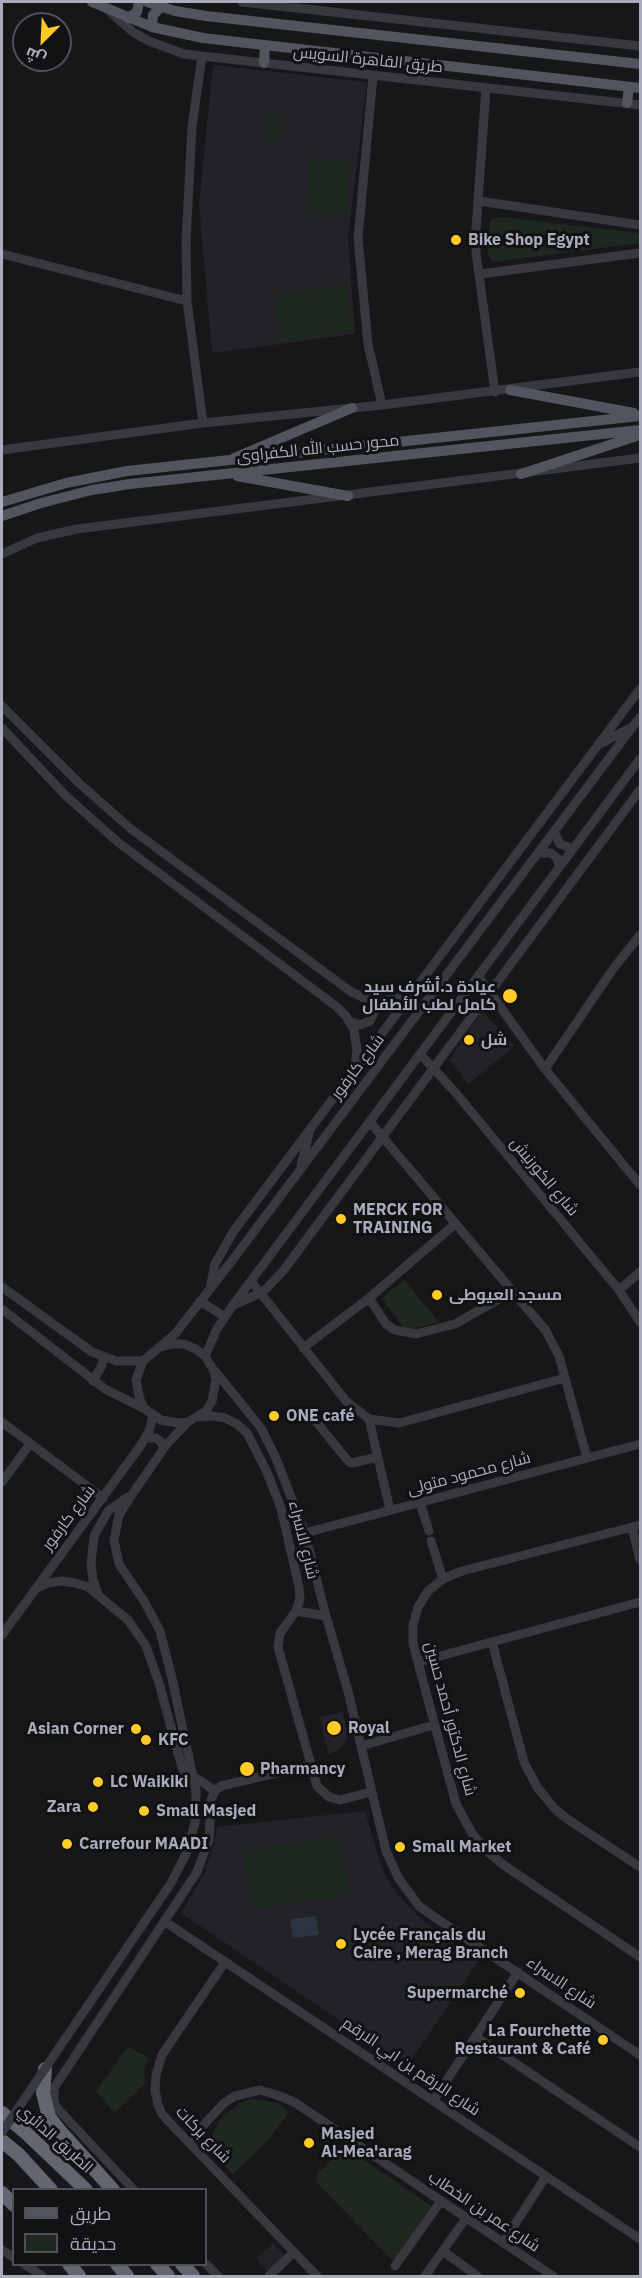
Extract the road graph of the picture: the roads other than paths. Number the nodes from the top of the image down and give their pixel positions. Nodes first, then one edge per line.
1 (92, 2) edge
2 (139, 2) edge
3 (147, 2) edge
4 (173, 2) edge
5 (242, 2) edge
6 (161, 7) junction
7 (106, 8) junction
8 (128, 18) junction
9 (152, 27) junction
10 (265, 45) junction
11 (640, 46) edge
12 (202, 56) junction
13 (264, 63) junction
14 (640, 64) edge
15 (373, 76) junction
16 (629, 87) junction
17 (486, 88) junction
18 (640, 88) edge
19 (627, 103) junction
20 (640, 105) edge
21 (479, 201) junction
22 (640, 225) edge
23 (640, 253) edge
24 (2, 254) edge
25 (480, 274) junction
26 (187, 301) junction
27 (640, 372) edge
28 (510, 390) junction
29 (495, 392) junction
30 (382, 405) junction
31 (352, 408) junction
32 (640, 415) edge
33 (203, 423) junction
34 (640, 430) edge
35 (640, 435) edge
36 (2, 450) edge
37 (640, 458) edge
38 (222, 462) junction
39 (225, 474) junction
40 (521, 474) junction
41 (348, 496) junction
42 (2, 502) edge
43 (2, 516) edge
44 (2, 554) edge
45 (640, 689) edge
46 (2, 706) edge
47 (640, 717) edge
48 (632, 727) junction
49 (2, 728) edge
50 (598, 746) junction
51 (640, 759) edge
52 (640, 790) edge
53 (554, 832) junction
54 (573, 849) junction
55 (539, 853) junction
56 (559, 866) junction
57 (479, 930) junction
58 (640, 935) edge
59 (454, 936) junction
60 (478, 976) junction
61 (412, 993) junction
62 (489, 994) junction
63 (371, 1000) junction
64 (349, 1021) junction
65 (420, 1054) junction
66 (433, 1069) junction
67 (545, 1069) junction
68 (354, 1070) junction
69 (370, 1122) junction
70 (311, 1128) junction
71 (383, 1137) junction
72 (300, 1170) junction
73 (640, 1185) edge
74 (455, 1224) junction
75 (640, 1272) edge
76 (251, 1281) junction
77 (2, 1287) edge
78 (210, 1289) junction
79 (619, 1290) junction
80 (513, 1291) junction
81 (260, 1293) junction
82 (369, 1299) junction
83 (200, 1301) junction
84 (233, 1305) junction
85 (2, 1309) edge
86 (225, 1317) junction
87 (640, 1322) edge
88 (161, 1347) junction
89 (303, 1348) junction
90 (205, 1356) junction
91 (104, 1358) junction
92 (143, 1361) junction
93 (213, 1369) junction
94 (565, 1378) junction
95 (93, 1381) junction
96 (149, 1412) junction
97 (198, 1417) junction
98 (313, 1418) dead end
99 (369, 1419) junction
100 (2, 1422) edge
101 (188, 1422) junction
102 (146, 1438) junction
103 (30, 1444) junction
104 (640, 1444) edge
105 (164, 1449) junction
106 (378, 1457) junction
107 (587, 1458) junction
108 (2, 1482) edge
109 (131, 1496) junction
110 (103, 1498) junction
111 (420, 1503) junction
112 (390, 1510) junction
113 (636, 1527) edge
114 (305, 1533) junction
115 (640, 1560) edge
116 (443, 1579) junction
117 (35, 1589) junction
118 (99, 1596) junction
119 (640, 1602) edge
120 (296, 1611) junction
121 (326, 1616) junction
122 (2, 1635) edge
123 (492, 1642) junction
124 (418, 1662) junction
125 (434, 1725) junction
126 (361, 1746) junction
127 (310, 1765) junction
128 (215, 1791) junction
129 (371, 1792) junction
130 (640, 1867) edge
131 (164, 1921) junction
132 (640, 1957) edge
133 (225, 1962) junction
134 (518, 1972) junction
135 (476, 2037) junction
136 (640, 2055) edge
137 (45, 2069) junction
138 (434, 2101) junction
139 (2, 2113) edge
140 (2, 2132) edge
141 (2, 2141) edge
142 (188, 2142) junction
143 (640, 2147) edge
144 (546, 2176) junction
145 (49, 2188) edge
146 (84, 2188) edge
147 (111, 2188) edge
148 (132, 2188) edge
149 (441, 2201) junction
150 (466, 2218) junction
151 (640, 2239) edge
152 (503, 2242) junction
153 (443, 2251) junction
154 (294, 2252) junction
155 (207, 2265) edge
156 (26, 2266) edge
157 (395, 2266) dead end
158 (550, 2276) edge
159 (42, 2277) edge
160 (218, 2277) edge
161 (269, 2277) edge
162 (317, 2277) edge
163 (425, 2277) edge
164 (477, 2277) edge

1 - 7 main road, طريق القاهرة السويس
2 - 8 main road
3 - 6 main road, طريق القاهرة السويس
4 - 6 street
5 - 11 street
6 - 9 main road
6 - 14 main road, طريق القاهرة السويس
7 - 8 main road, طريق القاهرة السويس
7 - 12 street, طريق القاهرة السويس
8 - 9 main road, طريق القاهرة السويس
9 - 10 main road, طريق القاهرة السويس
10 - 13 main road
10 - 16 main road, طريق القاهرة السويس
12 - 13 street, طريق القاهرة السويس
12 - 26 street
13 - 15 street, طريق القاهرة السويس
15 - 17 street, طريق القاهرة السويس
15 - 30 street
16 - 18 main road, طريق القاهرة السويس
16 - 19 main road
17 - 19 street, طريق القاهرة السويس
17 - 21 street
19 - 20 street, طريق القاهرة السويس
21 - 22 street
21 - 25 street
23 - 25 street
24 - 26 street
25 - 29 street
26 - 33 street
27 - 28 street
28 - 29 street
28 - 32 main road
29 - 30 street
30 - 31 street
31 - 33 street
31 - 38 main road
32 - 38 main road, محور حسب الله الكفراوى
33 - 36 street
34 - 39 main road, محور حسب الله الكفراوى
35 - 40 main road
37 - 40 street
38 - 42 main road, محور حسب الله الكفراوى
39 - 41 main road
39 - 43 main road, محور حسب الله الكفراوى
40 - 41 street
41 - 44 street
45 - 50 street
46 - 63 street
47 - 48 street, شارع كارفور
48 - 50 street
48 - 53 street, شارع كارفور
49 - 64 street
50 - 59 street
51 - 54 street
52 - 62 street
53 - 54 street
53 - 55 street, شارع كارفور
54 - 56 street
55 - 56 street
55 - 57 street, شارع كارفور
56 - 60 street
57 - 59 street
57 - 72 street, شارع كارفور
58 - 67 street
59 - 61 street
60 - 62 street
60 - 65 street
61 - 63 street
61 - 68 street
62 - 66 street
62 - 67 street
63 - 64 street
64 - 68 street
65 - 66 street, شارع الكورنيش
65 - 69 street
66 - 71 street
66 - 79 street, شارع الكورنيش
67 - 73 street
68 - 70 street
69 - 71 street
69 - 76 street
70 - 72 street
70 - 78 street
71 - 74 street
71 - 81 street
72 - 78 street, شارع كارفور
74 - 80 street
74 - 82 street
75 - 79 street
76 - 81 street
76 - 84 street
77 - 91 street
78 - 83 street, شارع كارفور
79 - 87 street, شارع الكورنيش
80 - 82 street
80 - 94 street
81 - 84 street
81 - 89 street
82 - 89 street
83 - 86 street
83 - 88 street, شارع كارفور
84 - 86 street
85 - 95 street
86 - 90 street
88 - 90 street
88 - 92 street
89 - 99 street
90 - 93 street
91 - 92 street
91 - 95 street
92 - 96 street
93 - 97 street
93 - 114 street, شارع الاسراء
94 - 99 street
94 - 107 street
95 - 96 street
96 - 101 street
96 - 102 street, شارع كارفور
97 - 101 street
97 - 120 street, شارع الاسراء
98 - 106 street
99 - 106 street
100 - 103 street
101 - 105 street
102 - 105 street
102 - 110 street, شارع كارفور
103 - 108 street
103 - 110 street
104 - 107 street, شارع محمود متولى
105 - 109 street
106 - 112 street
107 - 111 street, شارع محمود متولى
109 - 118 street
109 - 137 street, bridge
110 - 117 street, شارع كارفور
111 - 112 street, شارع محمود متولى
111 - 116 street
112 - 114 street, شارع محمود متولى
113 - 115 street
113 - 116 street, شارع الدكتور أحمد حسين
114 - 121 street, شارع الاسراء
116 - 124 street, شارع الدكتور أحمد حسين
117 - 118 street
117 - 122 street, شارع كارفور
118 - 128 street
119 - 123 street
120 - 121 street
120 - 127 street
121 - 126 street, شارع الاسراء
123 - 124 street
123 - 130 street
124 - 125 street, شارع الدكتور أحمد حسين
125 - 126 street
125 - 132 street, شارع الدكتور أحمد حسين
126 - 129 street, شارع الاسراء
127 - 128 street
127 - 129 street
128 - 131 street
129 - 134 street, شارع الاسراء
131 - 133 street, شارع الارقم بن ابي الارقم
131 - 148 street
133 - 138 street, شارع الارقم بن ابي الارقم
133 - 142 street, شارع بركات
134 - 135 street
134 - 136 street, شارع الاسراء
135 - 138 street
135 - 143 street
137 - 140 street, bridge
137 - 147 highway
138 - 144 street, شارع الارقم بن ابي الارقم
139 - 146 highway, الطريق الدائري
141 - 145 highway
142 - 149 street, شارع عمر بن الخطاب
142 - 154 street, شارع بركات
144 - 151 street, شارع الارقم بن ابي الارقم
144 - 152 street
149 - 150 street, شارع عمر بن الخطاب
149 - 157 street
150 - 152 street, شارع عمر بن الخطاب
150 - 153 street
152 - 158 street, شارع عمر بن الخطاب
153 - 163 street
153 - 164 street
154 - 161 street
154 - 162 street, شارع بركات
155 - 160 street
156 - 159 street

